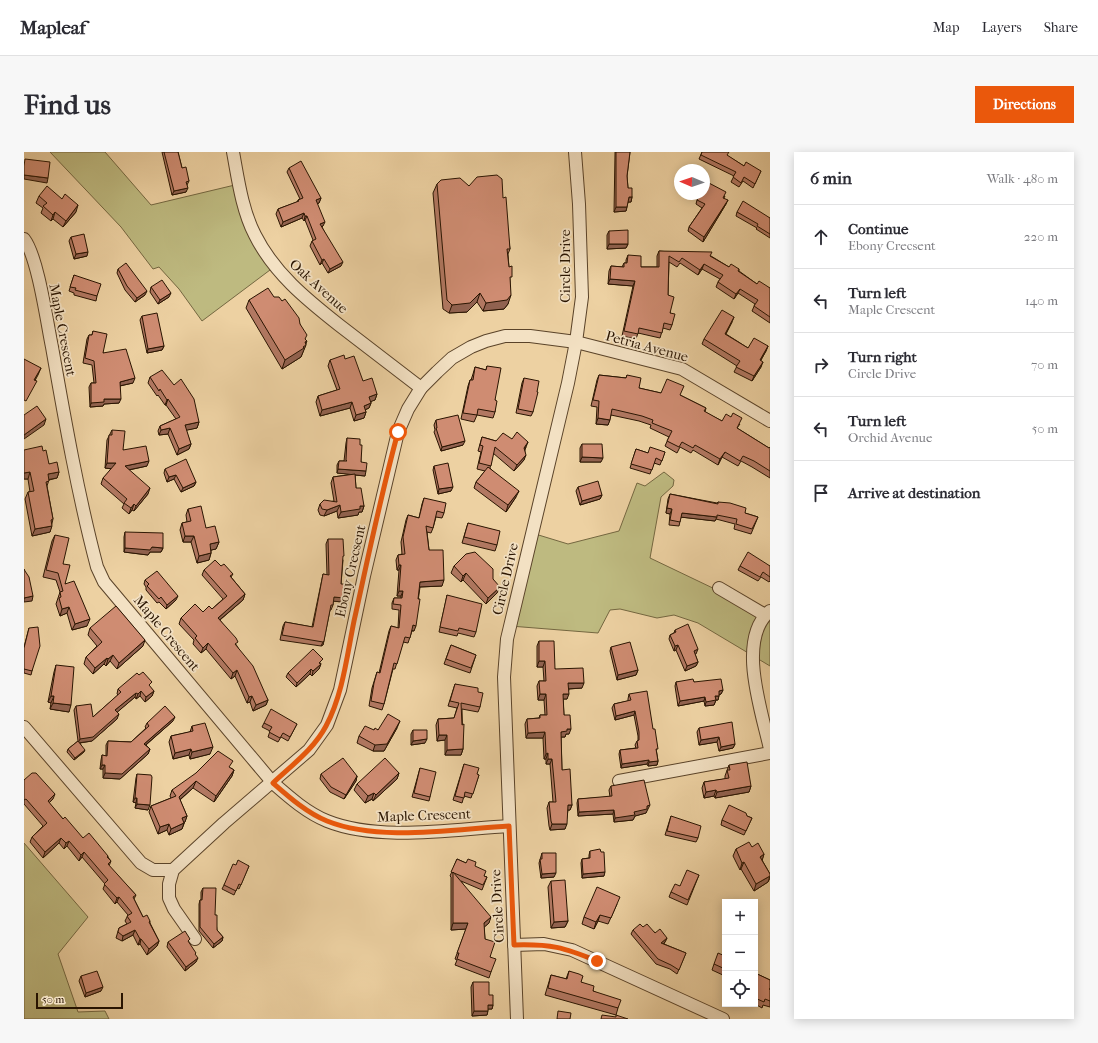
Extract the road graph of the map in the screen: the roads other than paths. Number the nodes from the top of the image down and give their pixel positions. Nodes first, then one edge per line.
1 (234, 152) edge
2 (575, 152) edge
3 (24, 239) edge
4 (576, 342) junction
5 (421, 388) junction
6 (770, 421) edge
7 (719, 588) dead end
8 (768, 613) edge
9 (24, 727) edge
10 (770, 749) edge
11 (770, 753) edge
12 (619, 781) dead end
13 (273, 783) junction
14 (509, 826) junction
15 (173, 870) junction
16 (195, 939) dead end
17 (514, 945) junction
18 (517, 1019) edge
19 (723, 1019) edge

1 - 5 street, Oak Avenue
2 - 4 street, Circle Drive
3 - 13 street, Maple Crescent
4 - 5 street, Ebony Crecsent
4 - 6 street, Petria Avenue
4 - 14 street, Circle Drive
5 - 13 street, Ebony Crecsent
7 - 8 street
8 - 10 street
9 - 15 street
11 - 12 street
13 - 14 street, Maple Crescent
13 - 15 street, Ebony Crecsent
14 - 17 street, Circle Drive
15 - 16 street
17 - 18 street, Circle Drive
17 - 19 street

